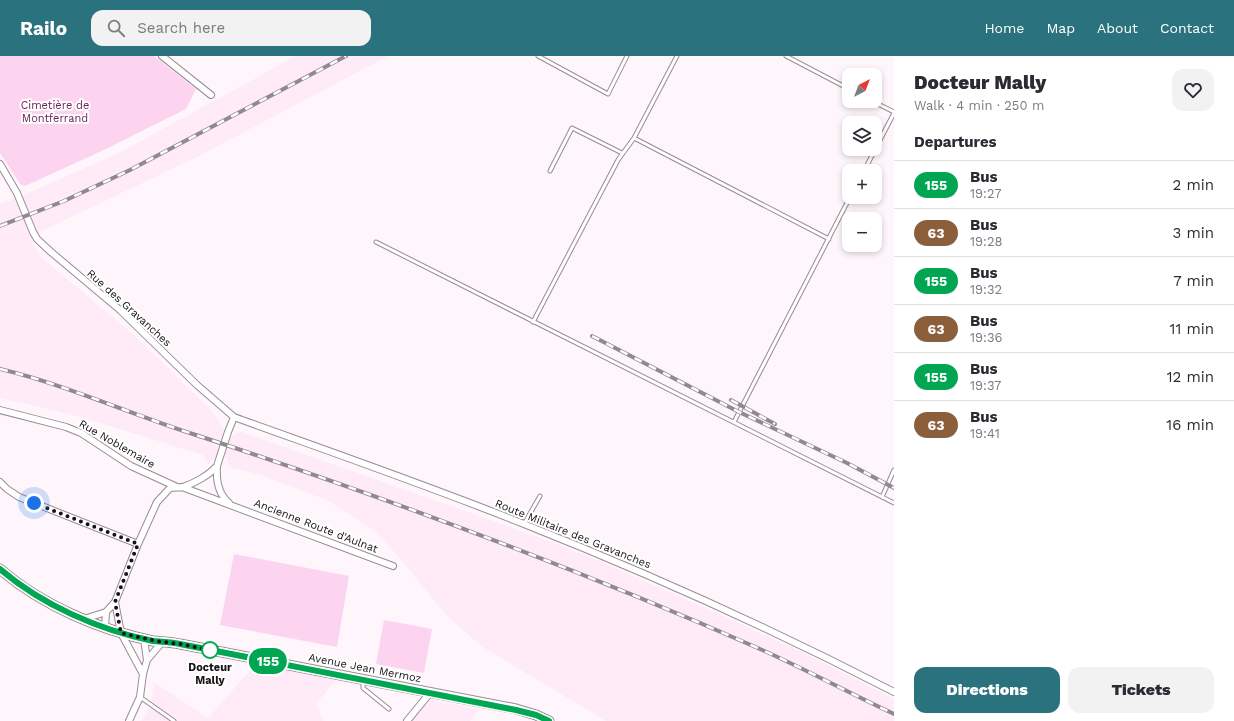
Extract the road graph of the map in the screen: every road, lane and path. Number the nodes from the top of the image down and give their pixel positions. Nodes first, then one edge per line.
1 (162, 56) edge
2 (538, 56) edge
3 (627, 56) edge
4 (677, 56) edge
5 (786, 56) edge
6 (842, 85) edge
7 (211, 95) dead end
8 (882, 106) edge
9 (894, 112) edge
10 (634, 138) junction
11 (622, 153) junction
12 (0, 164) edge
13 (868, 164) edge
14 (550, 171) dead end
15 (846, 204) edge
16 (829, 239) junction
17 (376, 242) dead end
18 (533, 322) junction
19 (0, 410) edge
20 (234, 417) junction
21 (734, 422) junction
22 (218, 463) junction
23 (894, 470) edge
24 (0, 482) edge
25 (180, 487) junction
26 (540, 496) dead end
27 (882, 497) junction
28 (894, 503) edge
29 (232, 505) junction
30 (524, 524) junction
31 (138, 544) junction
32 (393, 566) dead end
33 (0, 569) edge
34 (115, 602) junction
35 (106, 612) junction
36 (84, 619) junction
37 (105, 628) junction
38 (121, 633) junction
39 (144, 639) junction
40 (163, 641) junction
41 (147, 660) junction
42 (143, 674) junction
43 (363, 680) junction
44 (894, 692) edge
45 (430, 693) junction
46 (140, 697) junction
47 (389, 709) dead end
48 (129, 721) edge
49 (174, 721) edge
50 (407, 721) edge
51 (549, 721) edge

1 - 7 street
2 - 3 lane
4 - 10 lane
5 - 6 lane
8 - 9 lane
9 - 13 lane
10 - 11 lane
10 - 16 lane
11 - 14 lane
11 - 18 lane
12 - 20 street, Rue des Gravanches
15 - 16 lane
16 - 21 lane
17 - 18 lane
18 - 21 lane
19 - 25 street, Rue Noblemaire
20 - 22 street
20 - 30 street, Route Militaire des Gravanches
21 - 27 lane
22 - 25 street
22 - 29 street, Ancienne Route d'Aulnat
23 - 27 lane
24 - 31 street
25 - 29 street, Ancienne Route d'Aulnat
25 - 31 street
26 - 30 lane
27 - 28 lane
29 - 32 street, Ancienne Route d'Aulnat
30 - 44 street, Route Militaire des Gravanches
31 - 34 street
33 - 36 main road, Avenue Jean Mermoz
34 - 35 street
34 - 38 street
35 - 36 street
35 - 37 street
36 - 37 main road, Avenue Jean Mermoz
37 - 38 main road, Avenue Jean Mermoz
38 - 39 main road, Avenue Jean Mermoz
38 - 42 street
39 - 40 main road, Avenue Jean Mermoz
39 - 41 street
40 - 41 street
40 - 43 main road, Avenue Jean Mermoz
41 - 42 street
42 - 46 street
43 - 45 main road, Avenue Jean Mermoz
43 - 47 lane
45 - 50 street
45 - 51 main road, Avenue Jean Mermoz
46 - 48 street
46 - 49 lane

